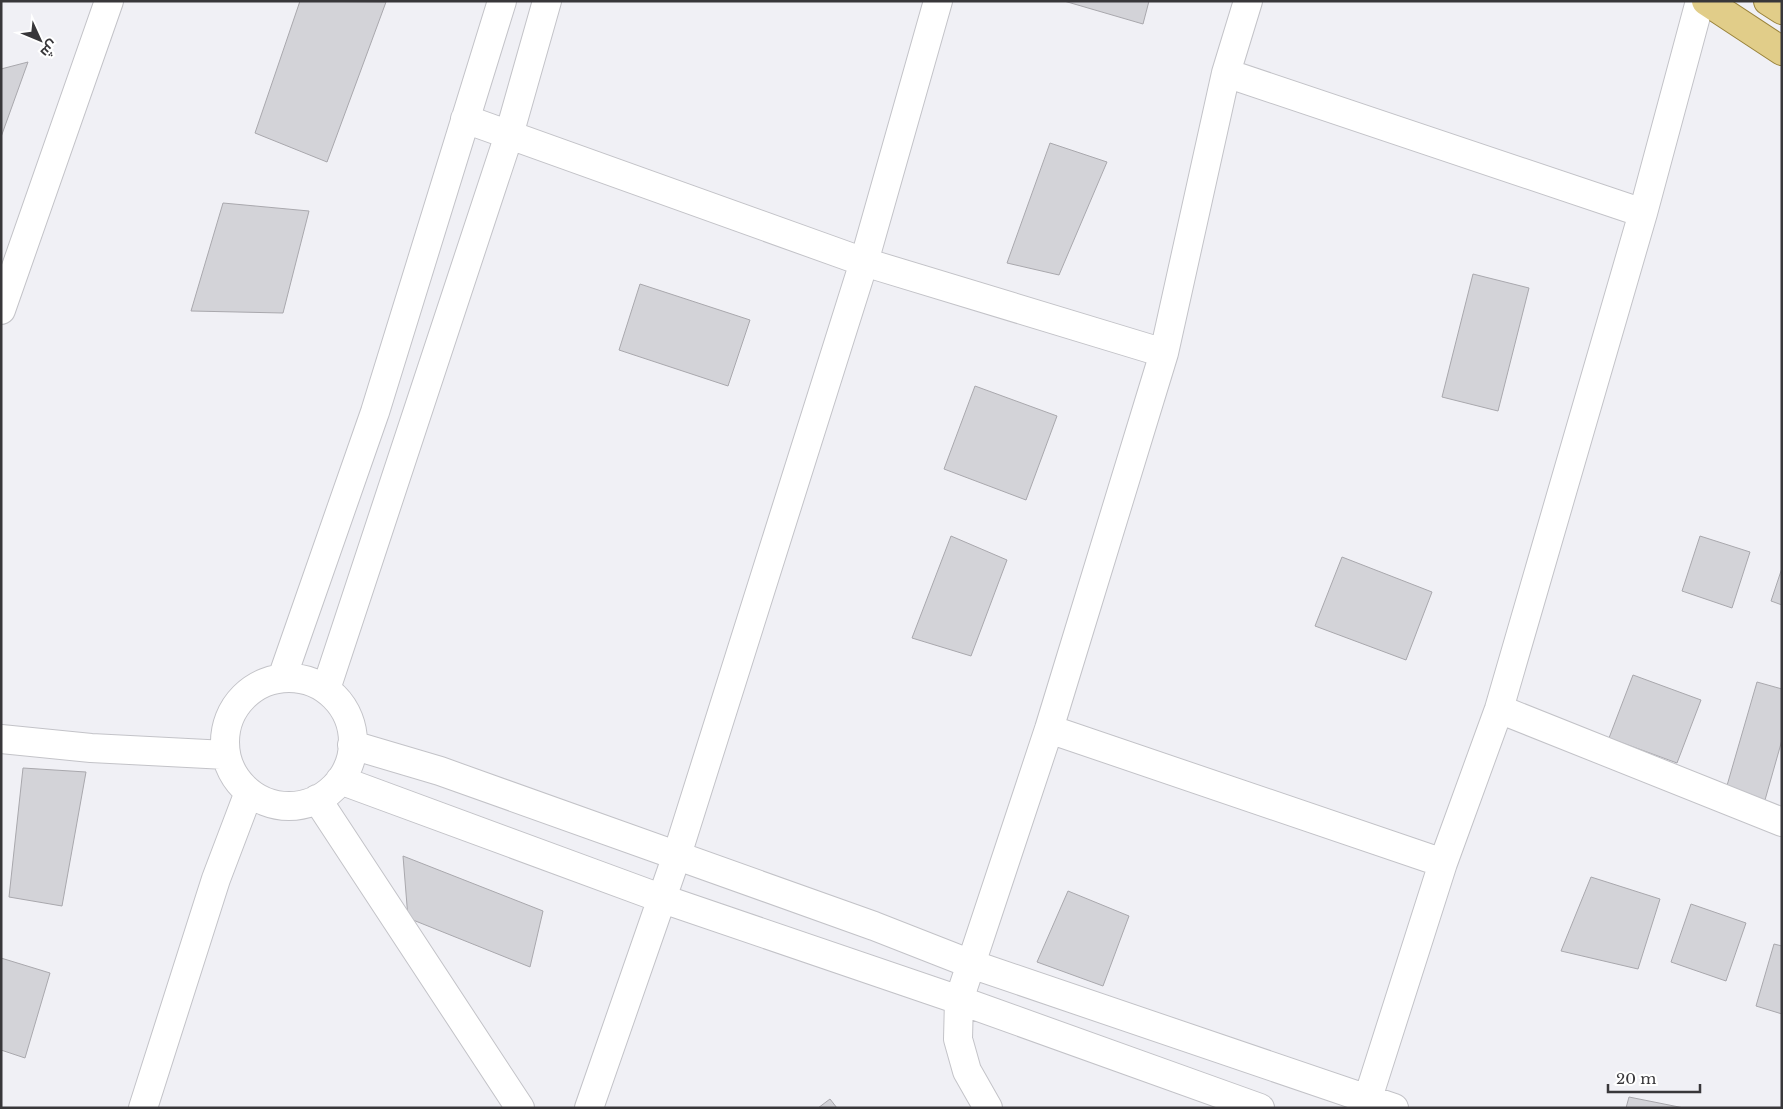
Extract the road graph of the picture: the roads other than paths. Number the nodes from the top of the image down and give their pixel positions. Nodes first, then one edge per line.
1 (109, 1) edge
2 (502, 1) edge
3 (547, 1) edge
4 (938, 1) edge
5 (1248, 1) edge
6 (1700, 1) edge
7 (1706, 1) edge
8 (1768, 1) edge
9 (1782, 10) edge
10 (1782, 50) edge
11 (1226, 73) junction
12 (465, 119) junction
13 (509, 135) junction
14 (1643, 213) junction
15 (864, 262) junction
16 (1, 310) edge
17 (1164, 353) junction
18 (375, 412) junction
19 (412, 426) junction
20 (282, 678) junction
21 (326, 689) junction
22 (1499, 709) junction
23 (1049, 729) junction
24 (1, 739) edge
25 (352, 745) junction
26 (226, 755) junction
27 (340, 780) junction
28 (249, 792) junction
29 (317, 799) junction
30 (1782, 822) edge
31 (677, 855) junction
32 (1443, 863) junction
33 (663, 898) junction
34 (971, 964) junction
35 (959, 1000) junction
36 (1368, 1098) junction
37 (143, 1108) edge
38 (520, 1108) edge
39 (589, 1108) edge
40 (988, 1108) edge
41 (1260, 1108) edge
42 (1394, 1108) edge

1 - 16 street
2 - 12 street
3 - 13 street
4 - 15 street
5 - 11 street
6 - 14 street
7 - 10 main road
8 - 9 main road
11 - 14 street
11 - 17 street
12 - 13 street
12 - 18 street
13 - 15 street
13 - 19 street
14 - 22 street
15 - 17 street
15 - 31 street
17 - 23 street
18 - 19 street
18 - 20 street
19 - 21 street
20 - 21 street
20 - 26 street
21 - 25 street
22 - 30 street
22 - 32 street
23 - 32 street
23 - 34 street
24 - 26 street
25 - 27 street
25 - 31 street
26 - 28 street
27 - 29 street
27 - 33 street
28 - 29 street
28 - 37 street
29 - 38 street
31 - 33 street
31 - 34 street
32 - 36 street
33 - 35 street
33 - 39 street
34 - 35 street
34 - 36 street
35 - 40 street
35 - 41 street
36 - 42 street

